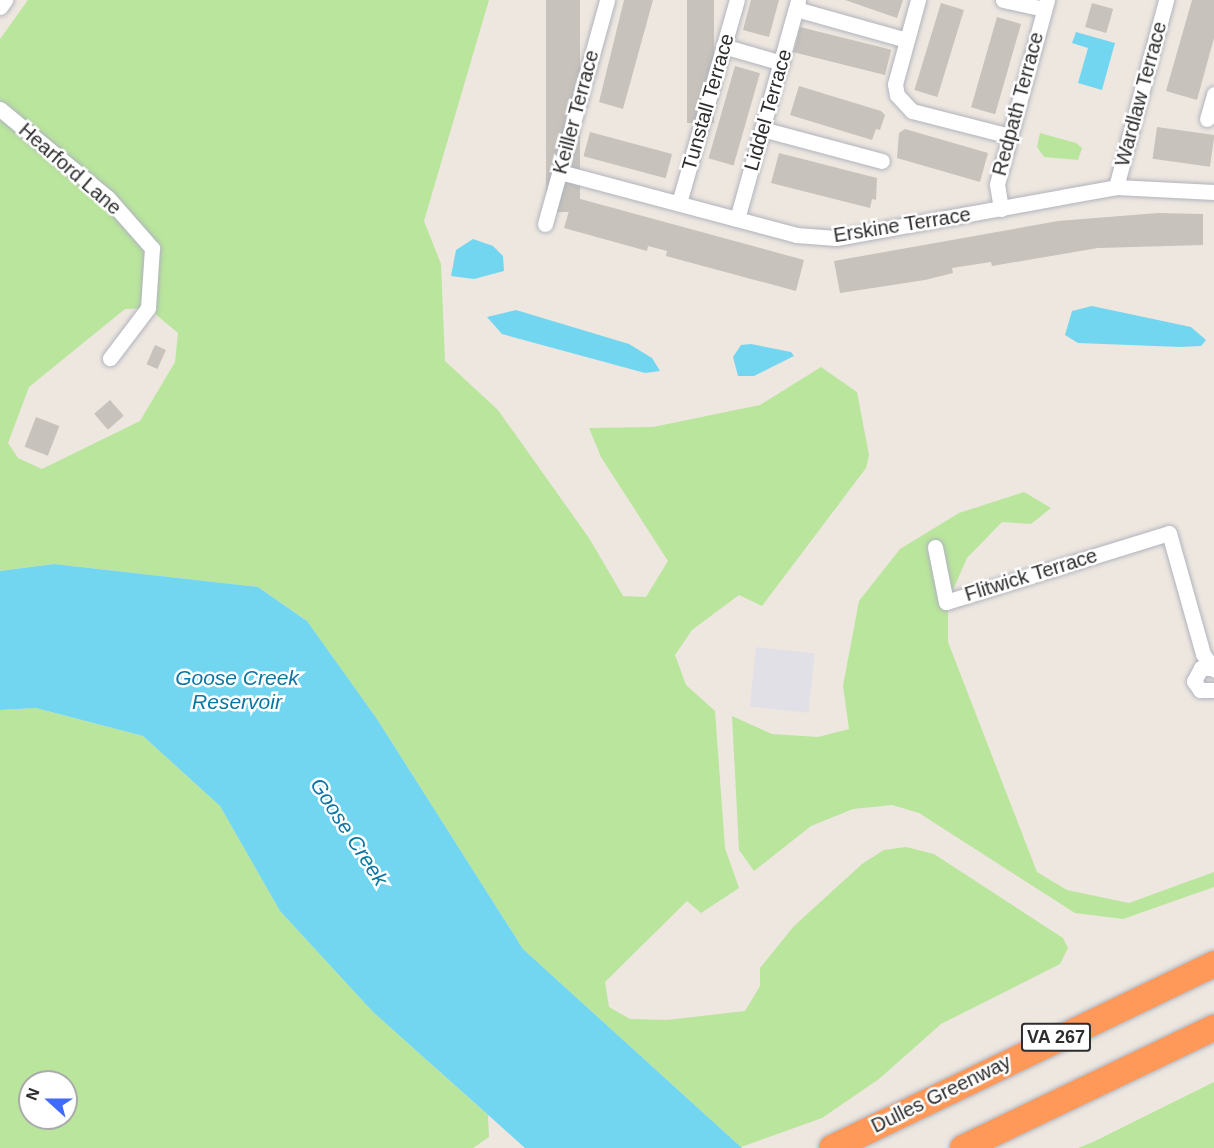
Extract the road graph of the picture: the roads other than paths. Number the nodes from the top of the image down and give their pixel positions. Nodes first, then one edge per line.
1 (5, 0) edge
2 (607, 0) edge
3 (737, 0) edge
4 (918, 0) edge
5 (1003, 0) edge
6 (1166, 0) edge
7 (797, 4) edge
8 (1045, 5) edge
9 (0, 7) edge
10 (907, 40) junction
11 (723, 46) junction
12 (782, 63) junction
13 (1214, 94) edge
14 (0, 109) edge
15 (1207, 119) dead end
16 (762, 129) junction
17 (1010, 136) junction
18 (882, 161) dead end
19 (560, 172) junction
20 (1116, 188) junction
21 (1214, 192) edge
22 (679, 203) junction
23 (1001, 209) junction
24 (737, 219) junction
25 (545, 224) dead end
26 (110, 358) dead end
27 (935, 547) dead end
28 (1208, 665) edge
29 (1209, 691) edge
30 (1214, 705) edge
31 (1214, 964) edge
32 (1214, 1028) edge
33 (1214, 1036) edge
34 (1174, 1049) junction
35 (832, 1148) edge
36 (963, 1148) edge

1 - 9 street
2 - 19 street, Keiller Terrace
3 - 11 street, Tunstall Terrace
4 - 10 street
5 - 8 street
6 - 20 street, Wardlaw Terrace
7 - 10 street
7 - 12 street, Liddel Terrace
8 - 17 street, Redpath Terrace
10 - 17 street
11 - 12 street
11 - 22 street, Tunstall Terrace
12 - 16 street, Liddel Terrace
13 - 15 street
14 - 26 street, Hearford Lane
16 - 18 street
16 - 24 street, Liddel Terrace
17 - 23 street, Redpath Terrace
19 - 22 street, Erskine Terrace
19 - 25 street, Keiller Terrace
20 - 21 street, Erskine Terrace
20 - 23 street, Erskine Terrace
22 - 24 street, Erskine Terrace
23 - 24 street, Erskine Terrace
27 - 28 street, Flitwick Terrace
28 - 29 street
29 - 30 street
31 - 35 highway, Dulles Greenway / VA 267
32 - 34 highway
33 - 34 highway
34 - 36 highway

